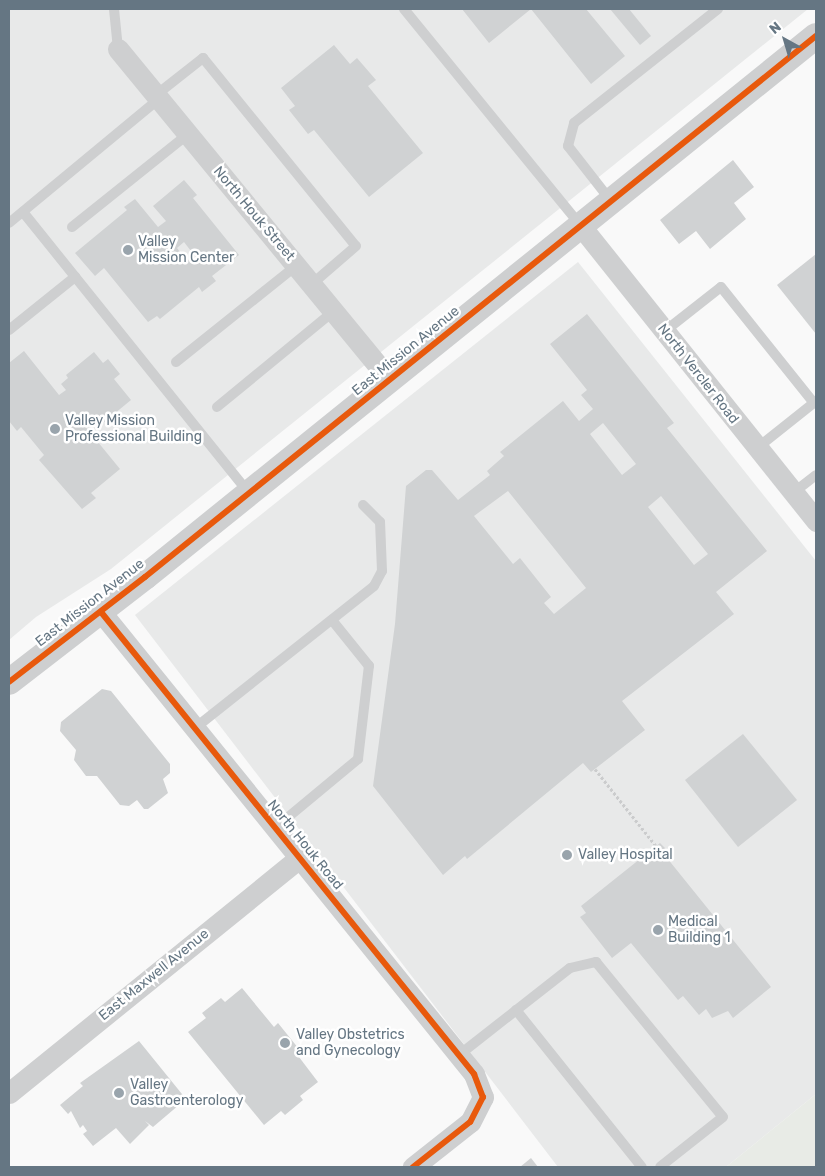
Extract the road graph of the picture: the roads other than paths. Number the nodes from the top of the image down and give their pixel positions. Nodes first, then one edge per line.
1 (114, 9) edge
2 (404, 9) edge
3 (718, 9) edge
4 (816, 36) edge
5 (118, 49) joint
6 (157, 97) junction
7 (188, 134) junction
8 (611, 201) junction
9 (23, 212) junction
10 (9, 223) edge
11 (580, 225) junction
12 (72, 227) dead end
13 (296, 265) junction
14 (75, 277) junction
15 (312, 284) junction
16 (334, 311) junction
17 (9, 330) edge
18 (665, 331) junction
19 (176, 362) dead end
20 (390, 380) junction
21 (815, 402) edge
22 (217, 407) dead end
23 (757, 448) junction
24 (816, 474) edge
25 (249, 493) junction
26 (793, 493) junction
27 (363, 505) dead end
28 (816, 522) edge
29 (101, 612) junction
30 (332, 620) junction
31 (9, 682) edge
32 (195, 728) junction
33 (275, 828) junction
34 (299, 858) junction
35 (516, 1010) junction
36 (459, 1055) junction
37 (9, 1093) edge
38 (413, 1167) edge
39 (642, 1167) edge
40 (660, 1167) edge

1 - 5 lane
2 - 11 lane
3 - 8 lane
4 - 8 street, East Mission Avenue
5 - 6 street, North Houk Street
6 - 7 street, North Houk Street
6 - 9 lane
6 - 15 lane
7 - 12 lane
7 - 13 street, North Houk Street
8 - 11 street, East Mission Avenue
9 - 10 lane
9 - 14 lane
11 - 18 street, North Vercler Road
11 - 20 street, East Mission Avenue
13 - 15 street, North Houk Street
13 - 19 lane
14 - 17 lane
14 - 25 lane
15 - 16 street, North Houk Street
16 - 20 street, North Houk Street
16 - 22 lane
18 - 21 lane
18 - 23 street, North Vercler Road
20 - 25 street, East Mission Avenue
21 - 23 lane
23 - 26 street, North Vercler Road
24 - 26 lane
25 - 29 street, East Mission Avenue
26 - 28 street, North Vercler Road
27 - 30 lane
29 - 31 street, East Mission Avenue
29 - 32 street, North Houk Road
30 - 32 lane
30 - 33 lane
32 - 33 street, North Houk Road
33 - 34 street, North Houk Road
34 - 36 street, North Houk Road
34 - 37 street, East Maxwell Avenue
35 - 36 lane
35 - 39 lane
35 - 40 lane
36 - 38 street, North Houk Road

